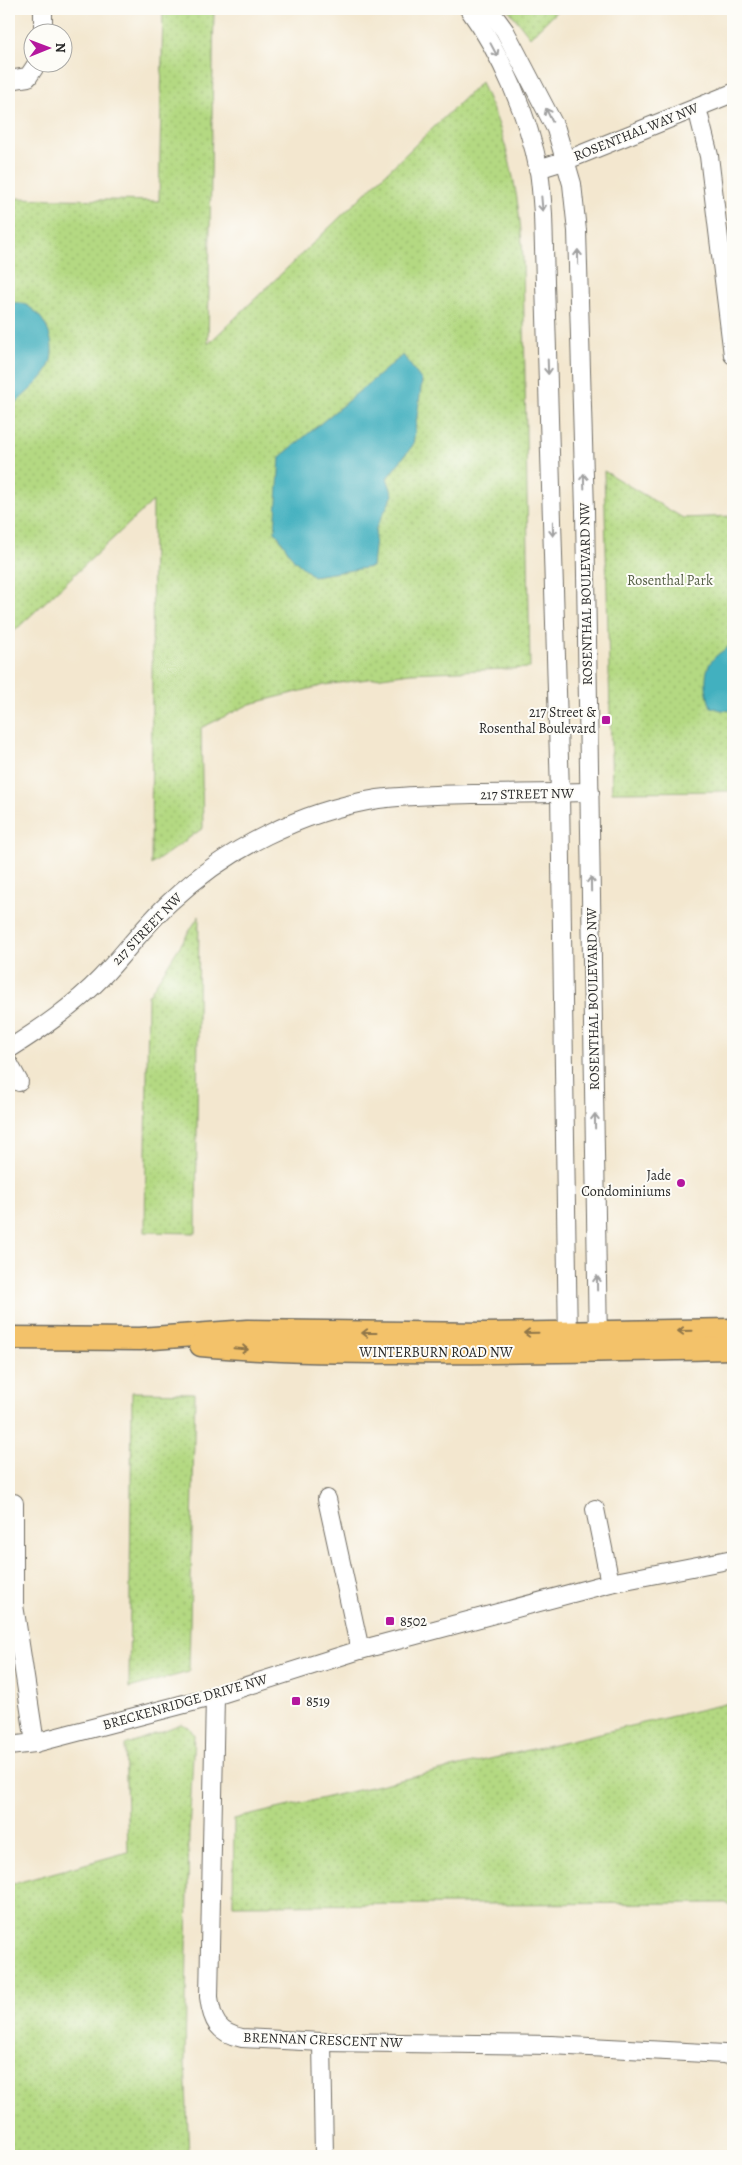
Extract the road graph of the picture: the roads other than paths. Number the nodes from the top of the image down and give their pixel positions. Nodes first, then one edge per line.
1 (43, 9) edge
2 (469, 9) edge
3 (490, 9) edge
4 (43, 22) edge
5 (28, 72) edge
6 (9, 80) edge
7 (733, 93) edge
8 (697, 108) junction
9 (567, 160) junction
10 (538, 169) junction
11 (733, 355) edge
12 (590, 792) junction
13 (560, 793) junction
14 (9, 1049) edge
15 (9, 1064) edge
16 (19, 1082) dead end
17 (733, 1330) edge
18 (9, 1338) edge
19 (568, 1341) junction
20 (598, 1341) junction
21 (733, 1348) edge
22 (327, 1499) dead end
23 (14, 1503) dead end
24 (596, 1509) dead end
25 (733, 1559) edge
26 (610, 1583) junction
27 (360, 1650) junction
28 (215, 1696) junction
29 (35, 1743) junction
30 (9, 1746) edge
31 (322, 2042) junction
32 (733, 2056) edge
33 (324, 2156) edge

1 - 4 street
2 -> 10 street
9 -> 3 street, ROSENTHAL BOULEVARD NW
5 - 6 street
7 - 8 street, ROSENTHAL WAY NW
8 - 9 street, ROSENTHAL WAY NW
8 - 11 street
9 - 10 street, ROSENTHAL WAY NW
12 -> 9 street, ROSENTHAL BOULEVARD NW
10 -> 13 street
12 - 13 street, 217 STREET NW
20 -> 12 street, ROSENTHAL BOULEVARD NW
13 - 14 street, 217 STREET NW
13 - 19 street
15 - 16 street
17 -> 20 main road, WINTERBURN ROAD NW
18 - 19 main road, WINTERBURN ROAD NW
19 - 20 main road, WINTERBURN ROAD NW
20 - 21 main road, WINTERBURN ROAD NW
22 - 27 street
23 - 29 street
24 - 26 street
25 - 26 street, BRECKENRIDGE DRIVE NW
26 - 27 street, BRECKENRIDGE DRIVE NW
27 - 28 street, BRECKENRIDGE DRIVE NW
28 - 29 street, BRECKENRIDGE DRIVE NW
28 - 31 street, BRENNAN CRESCENT NW
29 - 30 street, BRECKENRIDGE DRIVE NW
31 - 32 street, BRENNAN CRESCENT NW
31 - 33 street

